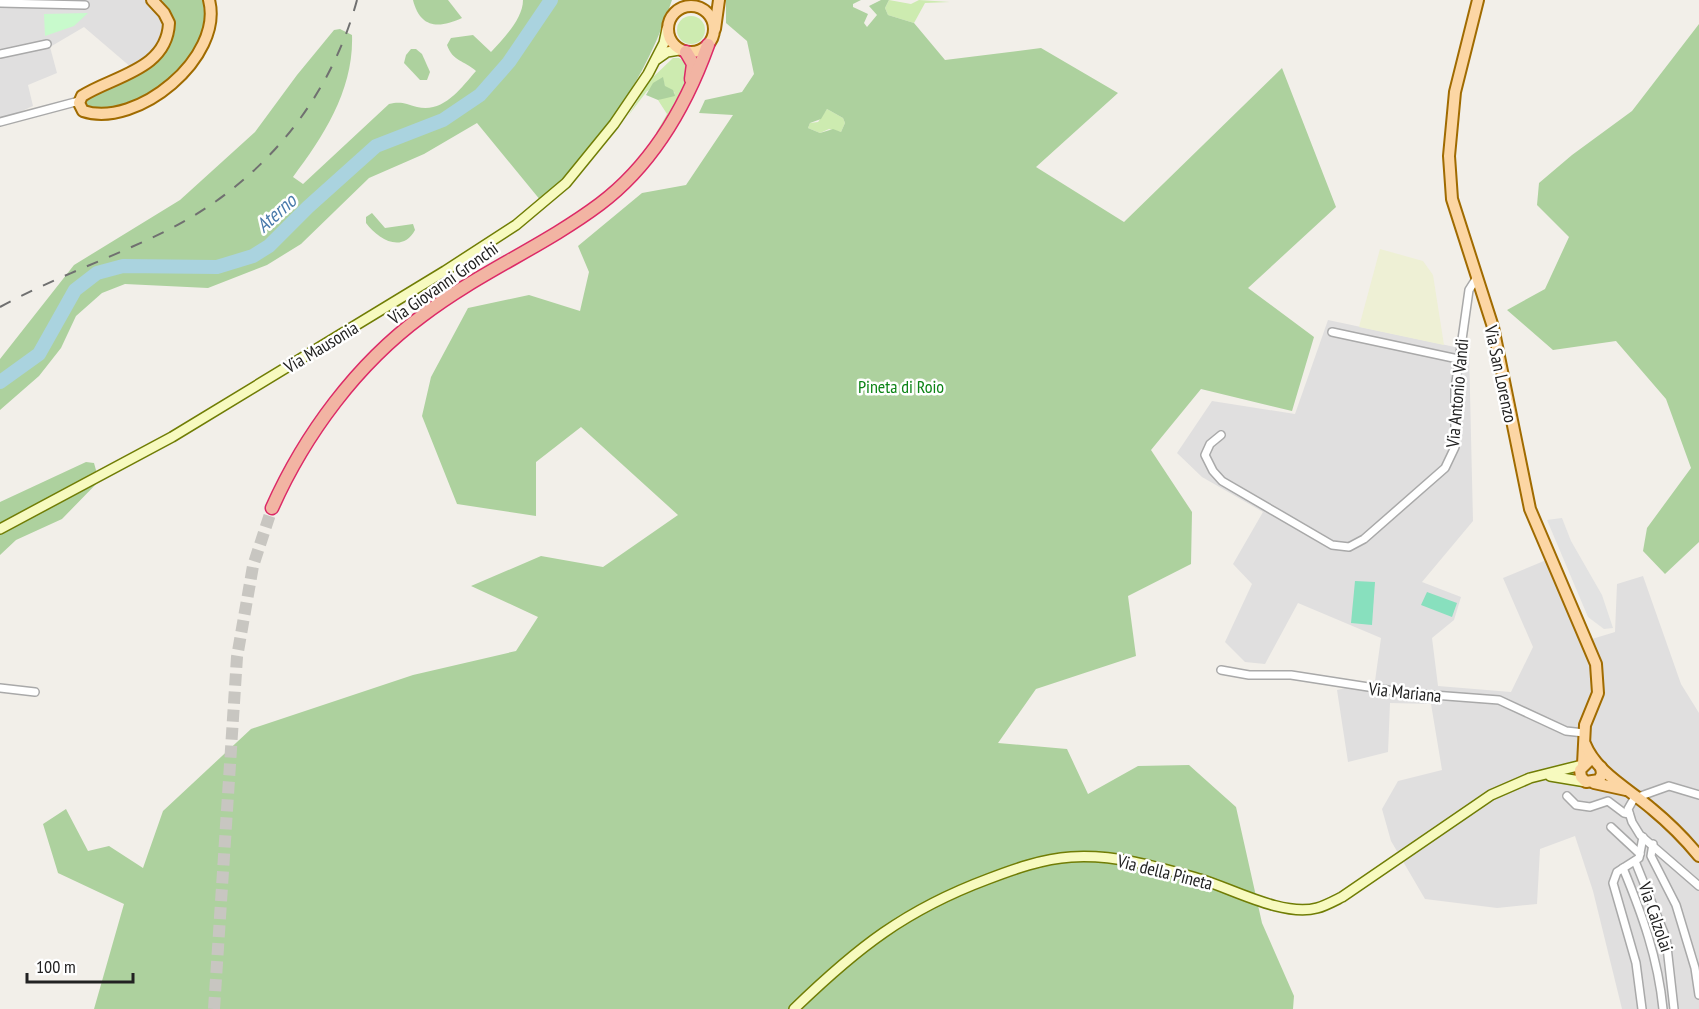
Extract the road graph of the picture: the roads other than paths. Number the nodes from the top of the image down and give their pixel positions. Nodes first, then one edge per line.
1 (152, 0) edge
2 (209, 0) edge
3 (685, 0) edge
4 (719, 0) edge
5 (1478, 0) edge
6 (0, 3) edge
7 (84, 5) dead end
8 (677, 10) junction
9 (667, 29) junction
10 (711, 40) junction
11 (47, 44) dead end
12 (682, 51) junction
13 (0, 54) edge
14 (652, 66) junction
15 (79, 101) junction
16 (0, 122) edge
17 (672, 124) junction
18 (1476, 279) junction
19 (1332, 332) dead end
20 (1458, 359) junction
21 (1221, 435) dead end
22 (272, 508) tunnel mouth
23 (0, 529) edge
24 (1221, 670) dead end
25 (0, 688) edge
26 (35, 692) dead end
27 (1584, 735) junction
28 (1582, 765) junction
29 (1600, 765) junction
30 (1539, 776) junction
31 (1590, 783) junction
32 (1635, 794) junction
33 (1699, 795) edge
34 (1568, 796) dead end
35 (1629, 813) junction
36 (1611, 827) dead end
37 (1642, 837) junction
38 (1653, 844) junction
39 (1640, 854) junction
40 (1699, 856) edge
41 (1635, 861) junction
42 (1623, 868) junction
43 (1699, 886) edge
44 (1699, 995) edge
45 (794, 1009) edge
46 (1642, 1009) edge
47 (1663, 1009) edge
48 (1674, 1009) edge

1 - 15 main road
2 - 15 main road
3 - 8 main road
4 - 10 main road
5 - 18 main road, Via San Lorenzo
6 - 7 street
8 - 9 main road
8 - 10 main road
9 - 12 main road
9 - 14 main road, Via Mausonia
10 - 12 main road
10 - 17 highway, Via Giovanni Gronchi
11 - 13 street
12 - 14 main road, Via Mausonia
12 - 17 highway, Via Giovanni Gronchi
14 - 23 main road, Via Mausonia
15 - 16 street
17 - 22 highway, Via Giovanni Gronchi
18 - 20 street, Via Antonio Vandi
18 - 27 main road, Via San Lorenzo
19 - 20 street
20 - 21 street, Via Antonio Vandi
24 - 27 street, Via Mariana
25 - 26 street
27 - 28 main road, Via San Lorenzo
27 - 29 main road
28 - 29 main road
28 - 30 main road, Via della Pineta
28 - 31 main road
29 - 31 main road
29 - 32 main road
30 - 31 main road, Via della Pineta
30 - 45 main road, Via della Pineta
31 - 32 main road
32 - 33 street
32 - 35 street
32 - 40 main road
34 - 35 street
35 - 37 street
36 - 39 street
37 - 38 street
37 - 39 street
38 - 43 street
38 - 44 street
39 - 41 street
41 - 42 street
41 - 48 street, Via Calzolai
42 - 46 street
42 - 47 street

